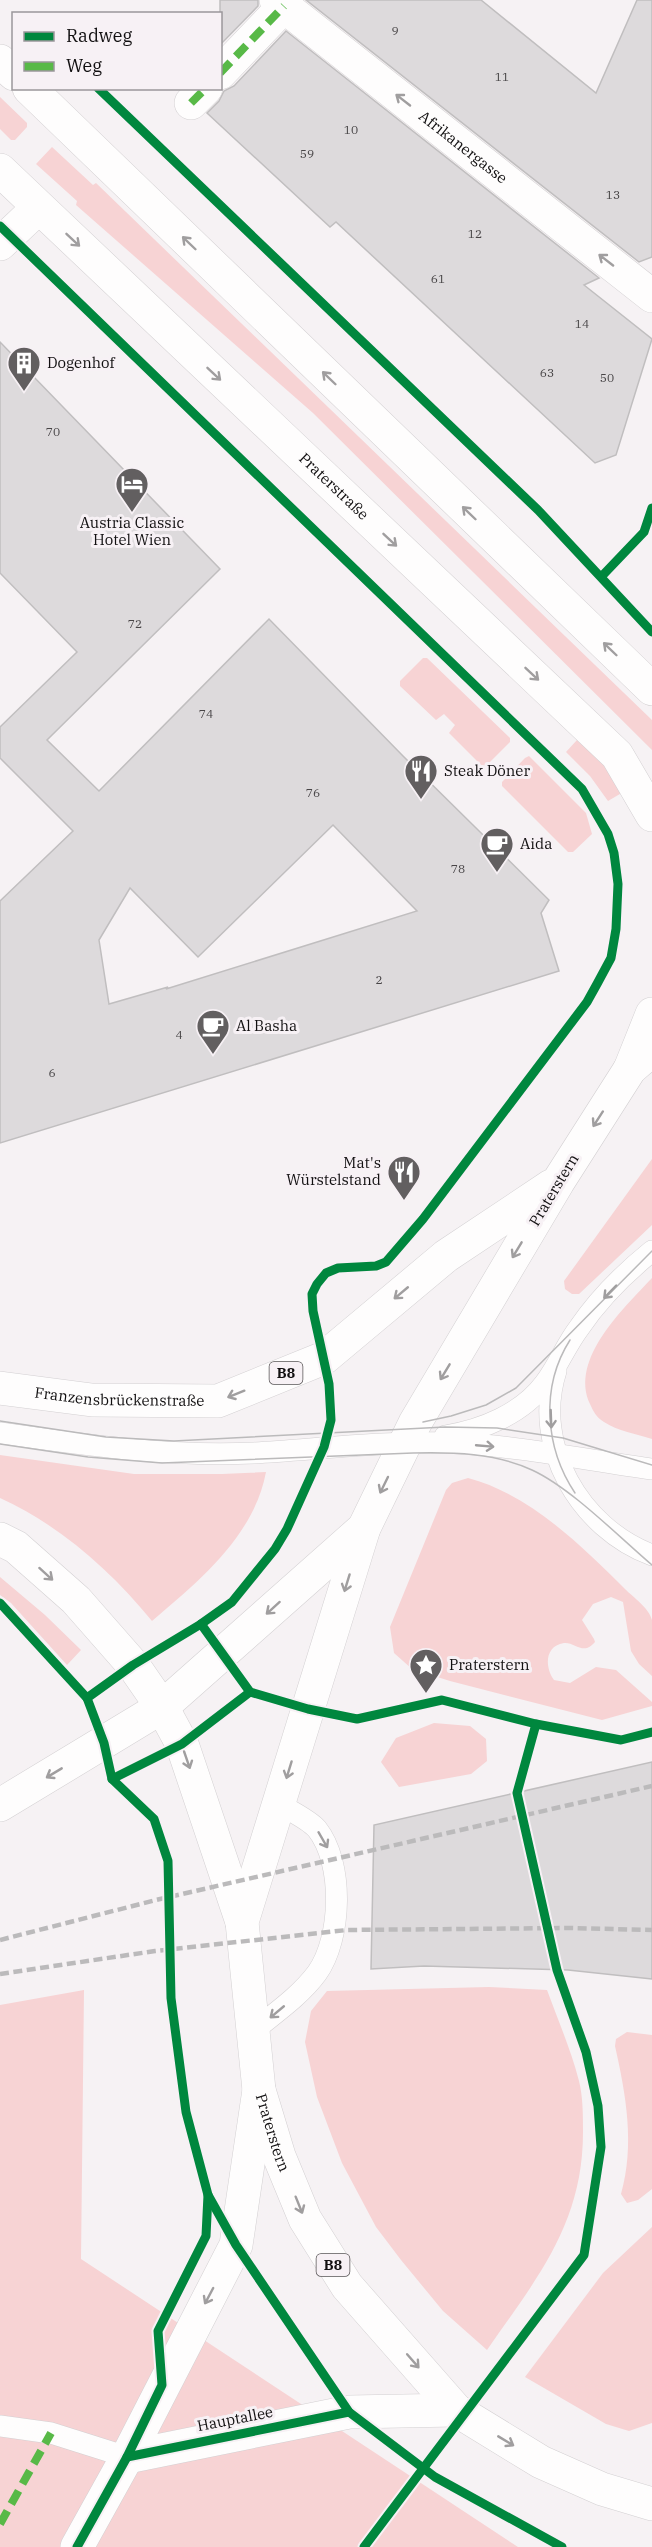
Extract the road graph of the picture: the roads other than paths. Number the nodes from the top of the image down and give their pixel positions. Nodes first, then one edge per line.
1 (280, 3) edge
2 (0, 61) edge
3 (222, 71) edge
4 (12, 72) edge
5 (31, 90) edge
6 (0, 170) edge
7 (39, 208) junction
8 (0, 244) edge
9 (652, 296) edge
10 (652, 689) edge
11 (652, 815) edge
12 (652, 1014) edge
13 (641, 1059) edge
14 (558, 1182) junction
15 (652, 1251) edge
16 (559, 1362) junction
17 (0, 1388) edge
18 (0, 1433) edge
19 (405, 1443) junction
20 (556, 1455) junction
21 (652, 1469) edge
22 (364, 1528) junction
23 (0, 1539) edge
24 (652, 1555) edge
25 (162, 1707) junction
26 (279, 1804) junction
27 (0, 1805) edge
28 (242, 1922) junction
29 (253, 2031) junction
30 (259, 2090) junction
31 (456, 2410) junction
32 (0, 2426) edge
33 (127, 2457) junction
34 (652, 2504) edge
35 (77, 2547) edge

1 - 3 main road
9 -> 1 main road, Afrikanergasse
2 - 4 main road
10 -> 5 main road
6 - 7 main road, Praterstraße
7 - 8 main road
7 -> 11 main road, Praterstraße
12 - 13 main road
13 -> 14 main road, Praterstern / B8
14 -> 17 main road, Franzensbrückenstraße / B8
14 -> 19 main road, Praterstern / B8
15 -> 16 lane
16 - 19 lane
16 -> 20 lane
18 - 19 lane
19 -> 20 lane
19 -> 22 main road, Praterstern / B8
20 - 21 lane
20 - 24 lane
22 -> 25 main road, Praterstern
22 -> 26 main road, Praterstern / B8
23 -> 25 main road, B8
25 -> 27 main road, Praterstern
25 -> 28 main road, B8
26 - 28 main road, Praterstern / B8
26 -> 29 lane
28 - 29 main road, Praterstern / B8
29 - 30 main road, Praterstern / B8
30 -> 31 main road, Praterstern / B8
30 -> 33 main road
31 - 33 main road, Hauptallee
31 -> 34 main road, Praterstern / B8
32 - 33 lane
33 - 35 main road

